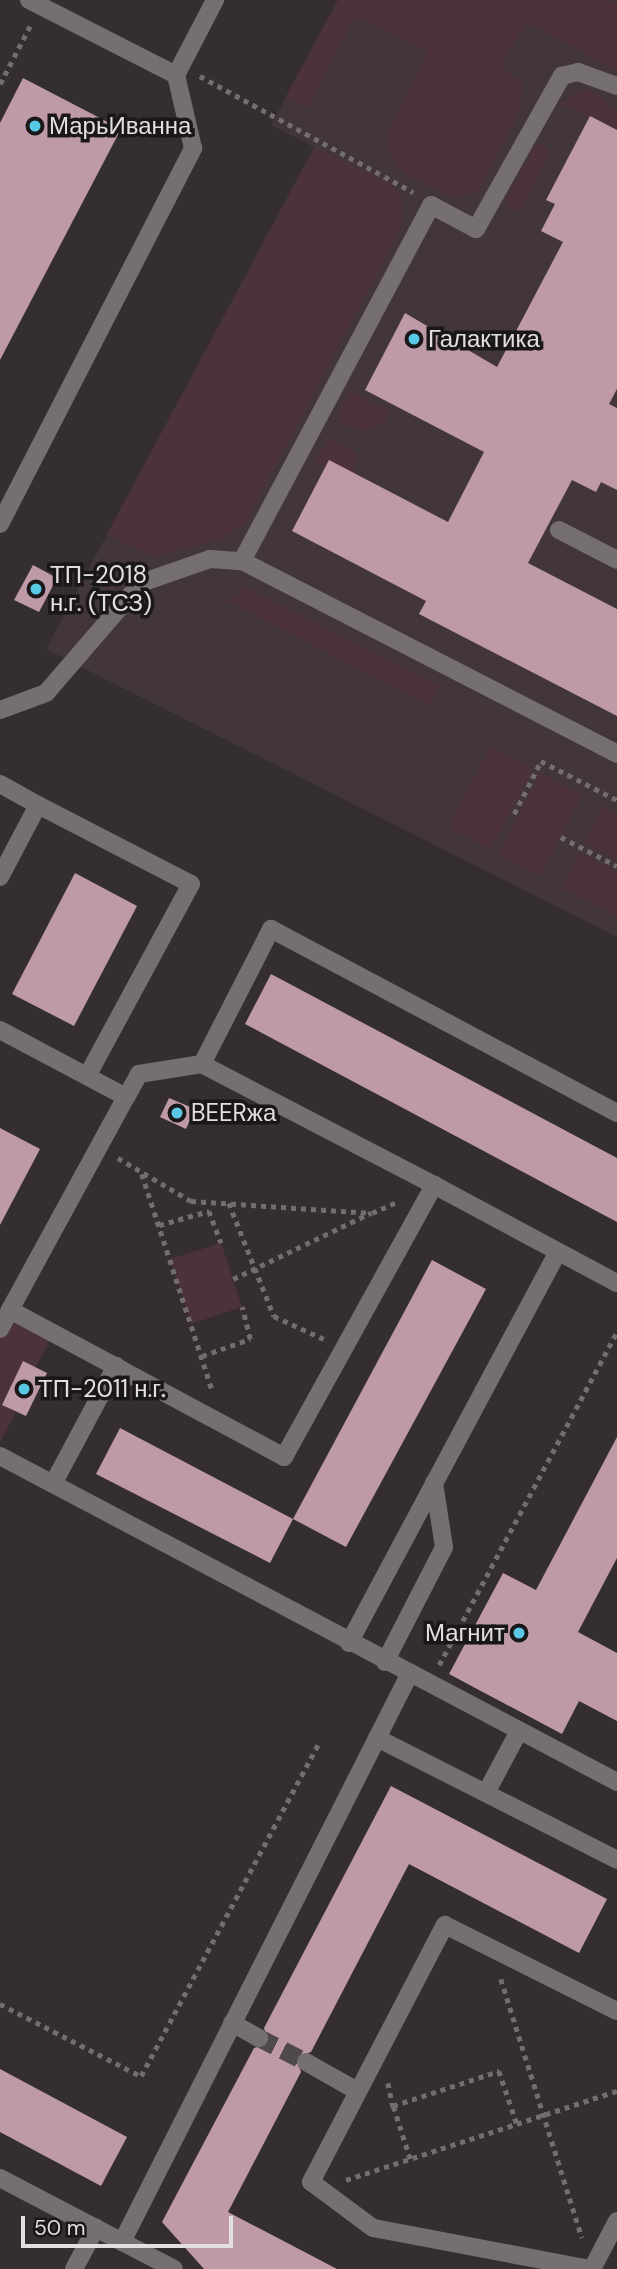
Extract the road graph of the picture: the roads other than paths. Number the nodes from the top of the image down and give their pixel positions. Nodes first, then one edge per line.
1 (215, 0) edge
2 (35, 3) edge
3 (178, 71) junction
4 (617, 86) edge
5 (0, 524) edge
6 (559, 530) dead end
7 (617, 560) edge
8 (242, 561) junction
9 (0, 710) edge
10 (617, 754) edge
11 (0, 784) edge
12 (38, 805) junction
13 (0, 877) edge
14 (0, 1030) edge
15 (202, 1064) junction
16 (87, 1076) junction
17 (126, 1097) junction
18 (617, 1112) edge
19 (434, 1185) junction
20 (558, 1252) junction
21 (617, 1283) edge
22 (10, 1310) junction
23 (0, 1329) edge
24 (116, 1366) junction
25 (0, 1456) edge
26 (434, 1483) junction
27 (53, 1484) junction
28 (349, 1643) junction
29 (385, 1661) junction
30 (410, 1673) junction
31 (519, 1731) junction
32 (377, 1738) junction
33 (617, 1782) edge
34 (486, 1793) junction
35 (617, 1860) edge
36 (615, 2005) edge
37 (232, 2023) junction
38 (259, 2038) tunnel mouth
39 (306, 2062) tunnel mouth
40 (357, 2091) junction
41 (0, 2178) edge
42 (617, 2221) edge
43 (96, 2228) junction
44 (122, 2242) junction
45 (74, 2269) edge
46 (174, 2269) edge
47 (591, 2269) edge

1 - 3 lane
2 - 3 lane
3 - 5 lane
4 - 8 lane
6 - 7 lane
8 - 9 lane
8 - 10 lane
11 - 12 lane
12 - 13 lane
12 - 16 lane
14 - 16 lane
15 - 17 lane
15 - 18 lane
15 - 19 lane
16 - 17 lane
17 - 22 lane
19 - 20 lane
19 - 24 lane
20 - 21 lane
20 - 26 lane
22 - 23 lane
22 - 24 lane
24 - 27 lane
25 - 27 lane
26 - 28 lane
26 - 29 lane
27 - 28 lane
28 - 29 lane
29 - 30 lane
30 - 31 lane
30 - 32 lane
31 - 33 lane
31 - 34 lane
32 - 34 lane
32 - 37 lane
34 - 35 lane
36 - 40 lane
37 - 38 lane
37 - 44 lane
39 - 40 lane
40 - 47 lane
41 - 43 lane
42 - 47 lane
43 - 44 lane
43 - 45 lane
44 - 46 lane

